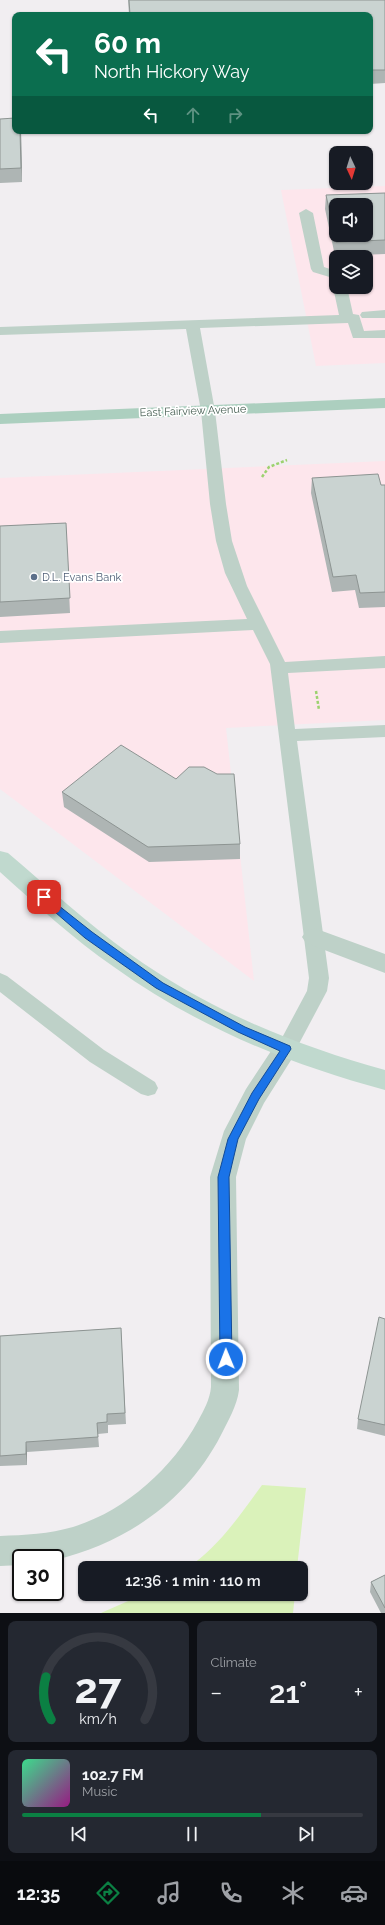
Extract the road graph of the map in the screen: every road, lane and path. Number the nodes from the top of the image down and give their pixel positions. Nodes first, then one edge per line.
1 (306, 213) dead end
2 (329, 273) edge
3 (342, 294) edge
4 (385, 314) edge
5 (192, 324) junction
6 (0, 331) edge
7 (385, 334) edge
8 (385, 403) edge
9 (208, 411) junction
10 (0, 419) edge
11 (287, 460) dead end
12 (262, 477) dead end
13 (258, 624) junction
14 (0, 637) edge
15 (385, 662) edge
16 (278, 668) junction
17 (315, 688) dead end
18 (320, 716) dead end
19 (385, 731) edge
20 (287, 736) junction
21 (0, 859) edge
22 (314, 937) junction
23 (385, 964) edge
24 (0, 981) edge
25 (286, 1049) junction
26 (385, 1080) edge
27 (148, 1088) dead end
28 (0, 1551) edge

1 - 2 lane
3 - 5 lane
4 - 7 lane
5 - 6 lane
5 - 9 lane
8 - 9 main road, East Fairview Avenue
9 - 10 main road, East Fairview Avenue
9 - 13 lane
11 - 12 path
13 - 14 lane
13 - 16 lane
15 - 16 lane
16 - 20 lane
17 - 18 path
19 - 20 lane
20 - 22 lane
21 - 25 street
22 - 23 street
22 - 25 lane
24 - 27 lane
25 - 26 street
25 - 28 street

